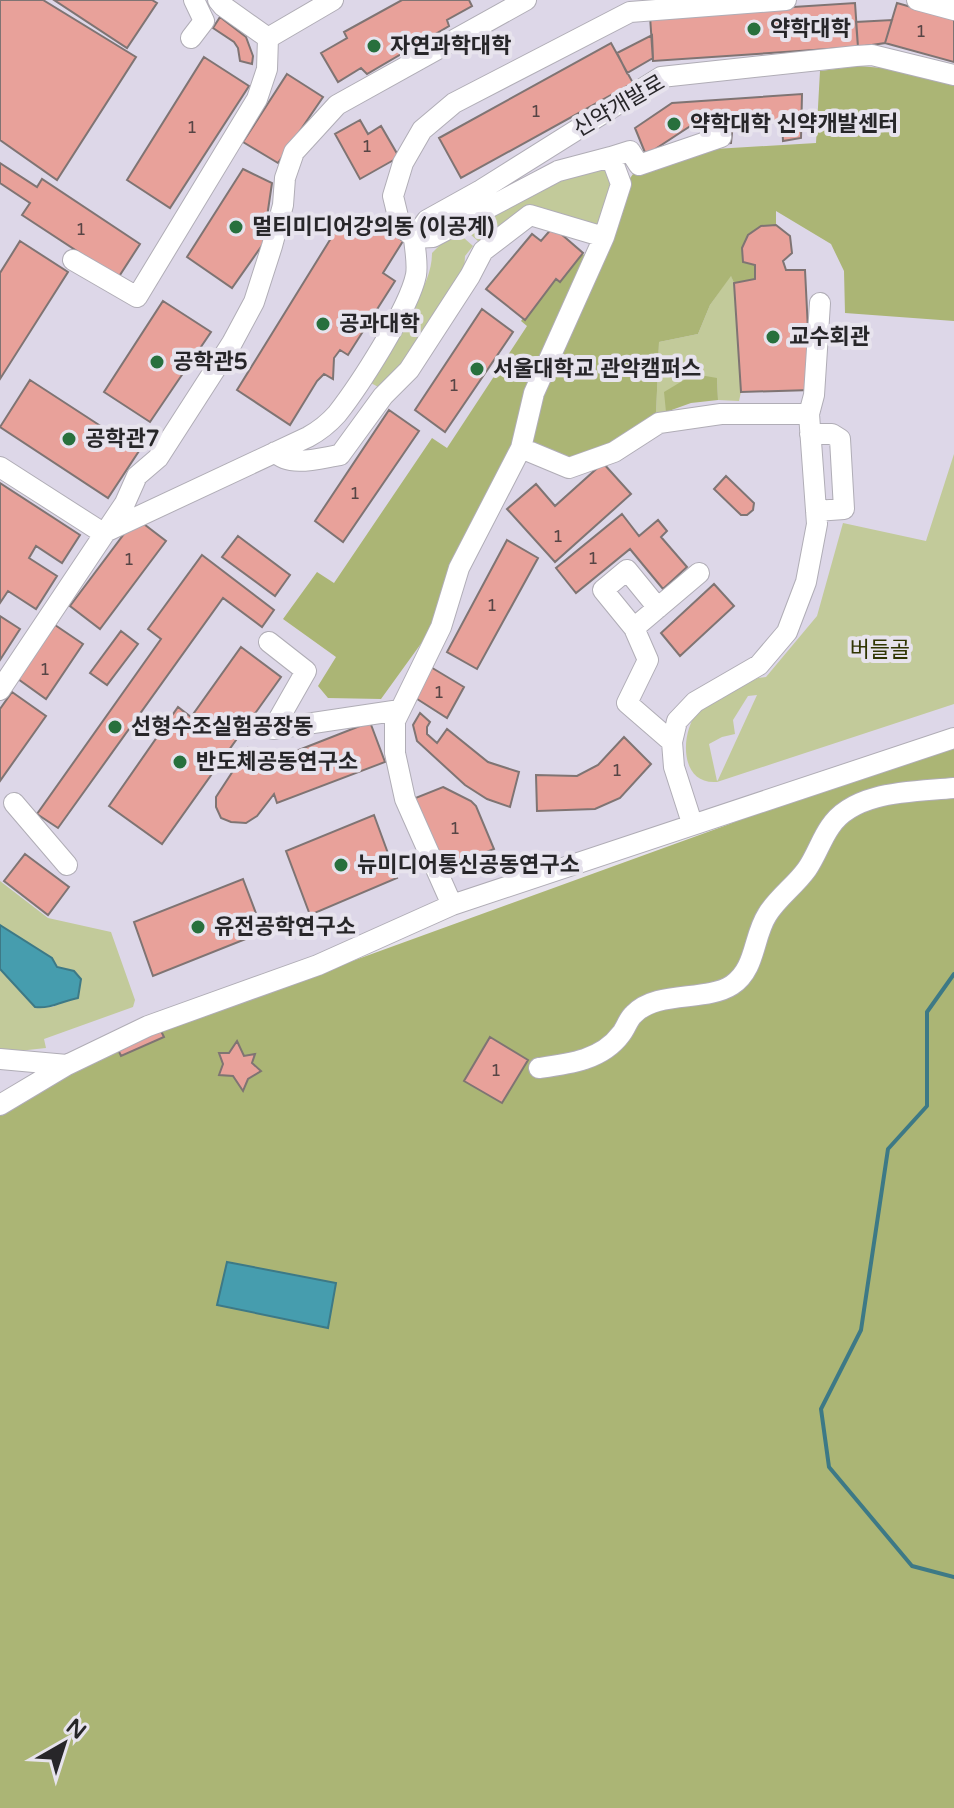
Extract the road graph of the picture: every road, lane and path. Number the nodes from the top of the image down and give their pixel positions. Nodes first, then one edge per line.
1 (194, 0) edge
2 (218, 0) edge
3 (333, 0) edge
4 (526, 0) edge
5 (786, 0) edge
6 (917, 0) edge
7 (954, 10) edge
8 (191, 38) dead end
9 (268, 38) junction
10 (954, 75) edge
11 (721, 137) dead end
12 (611, 157) junction
13 (604, 237) junction
14 (414, 238) junction
15 (73, 260) dead end
16 (820, 303) dead end
17 (810, 424) junction
18 (521, 448) junction
19 (275, 452) junction
20 (0, 467) edge
21 (816, 511) junction
22 (103, 533) junction
23 (699, 573) dead end
24 (658, 608) junction
25 (634, 628) junction
26 (269, 642) dead end
27 (0, 690) edge
28 (400, 710) junction
29 (954, 738) edge
30 (672, 742) junction
31 (954, 788) edge
32 (14, 803) dead end
33 (692, 823) junction
34 (67, 865) dead end
35 (452, 905) junction
36 (0, 1059) edge
37 (67, 1065) junction
38 (539, 1068) dead end
39 (0, 1105) edge

1 - 8 street
2 - 9 street
3 - 9 street
4 - 22 street
5 - 14 street
6 - 7 street
9 - 15 street
10 - 14 street, 신약개발로
11 - 12 street
12 - 13 street
12 - 14 street
13 - 18 street
13 - 19 street
14 - 19 street
16 - 17 street
17 - 18 street
17 - 21 street
17 - 21 street
18 - 28 street
19 - 22 street
20 - 22 street
21 - 30 street
22 - 27 street
23 - 24 street
24 - 25 street
24 - 25 street
25 - 30 street
26 - 28 street
28 - 35 street
29 - 33 street
30 - 33 street
31 - 38 street
32 - 34 street
33 - 35 street
35 - 37 street
36 - 37 street
37 - 39 street

